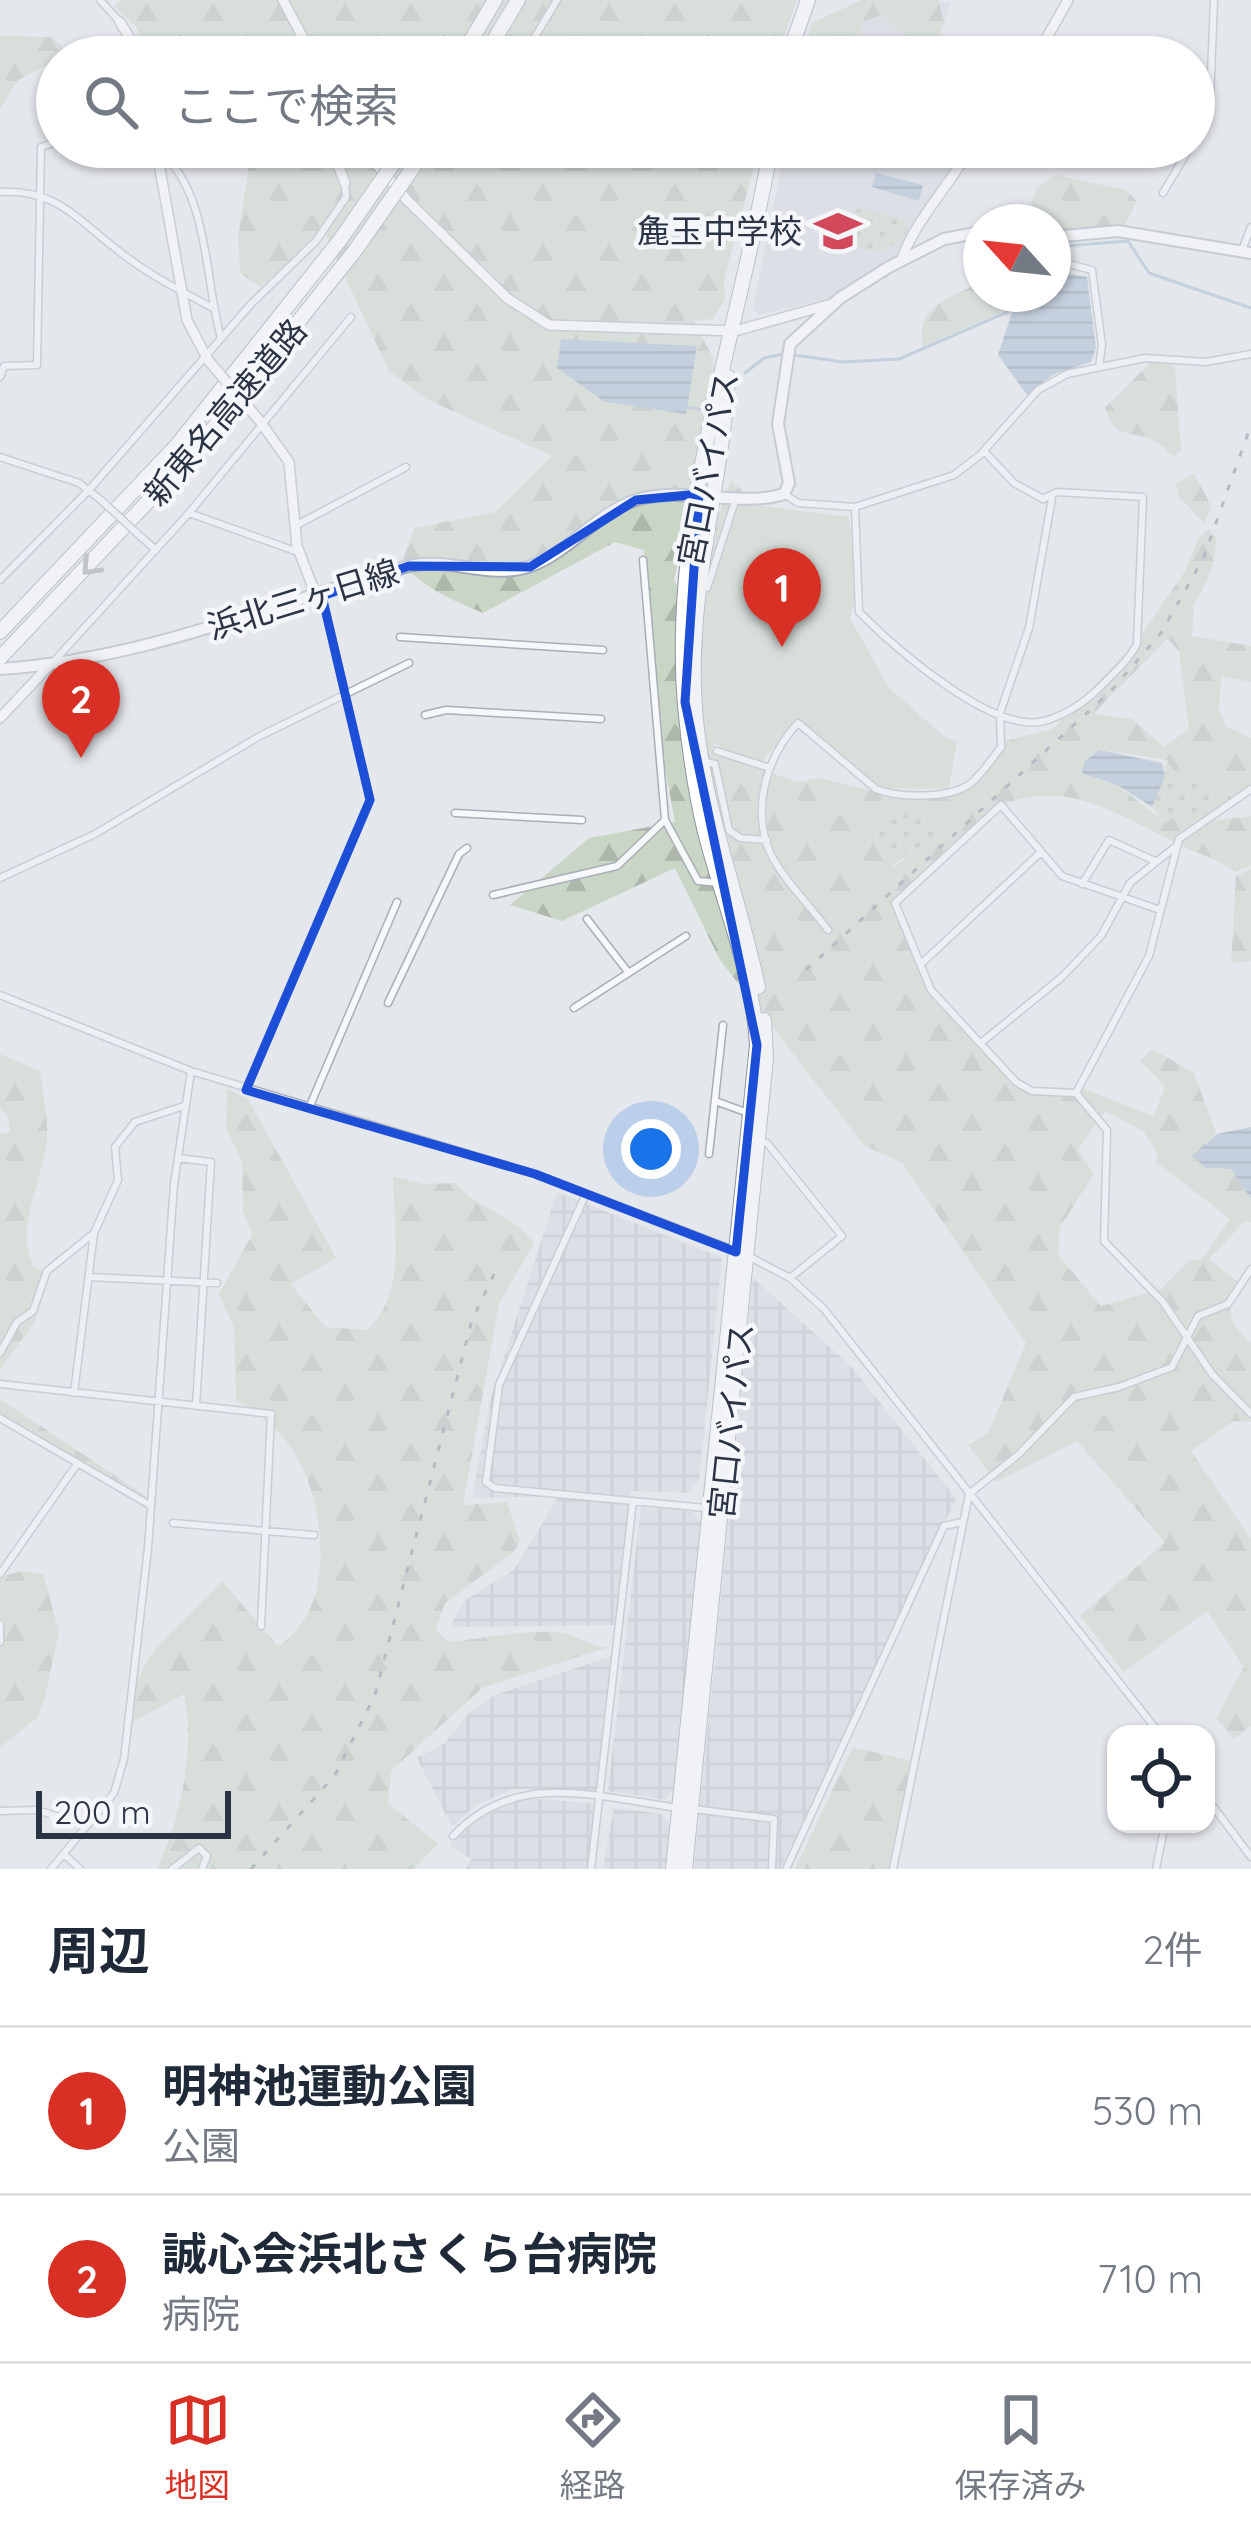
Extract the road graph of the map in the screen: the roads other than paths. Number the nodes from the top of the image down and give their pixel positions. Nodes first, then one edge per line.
1 (100, 0) edge
2 (283, 0) edge
3 (495, 0) edge
4 (518, 0) edge
5 (557, 0) edge
6 (808, 0) edge
7 (1068, 0) edge
8 (1214, 0) edge
9 (119, 22) joint
10 (128, 36) edge
11 (303, 36) edge
12 (474, 36) edge
13 (497, 36) edge
14 (536, 36) edge
15 (795, 36) edge
16 (1048, 36) edge
17 (1213, 36) edge
18 (41, 168) edge
19 (159, 168) edge
20 (175, 168) edge
21 (339, 168) edge
22 (380, 168) edge
23 (390, 168) edge
24 (413, 168) edge
25 (767, 168) edge
26 (960, 168) edge
27 (1178, 168) edge
28 (345, 183) joint
29 (0, 192) edge
30 (40, 193) junction
31 (1163, 193) dead end
32 (1251, 227) edge
33 (963, 235) edge
34 (1071, 235) edge
35 (1246, 253) edge
36 (902, 261) junction
37 (1071, 265) edge
38 (181, 291) junction
39 (835, 303) junction
40 (213, 308) junction
41 (351, 316) dead end
42 (735, 331) junction
43 (221, 338) junction
44 (1251, 354) edge
45 (207, 357) junction
46 (1099, 368) junction
47 (0, 377) edge
48 (261, 423) junction
49 (984, 451) junction
50 (0, 457) edge
51 (406, 467) dead end
52 (89, 490) junction
53 (705, 494) junction
54 (784, 494) junction
55 (1052, 494) junction
56 (737, 495) junction
57 (855, 507) junction
58 (189, 513) junction
59 (295, 526) junction
60 (156, 550) junction
61 (298, 552) junction
62 (643, 560) dead end
63 (0, 580) edge
64 (707, 588) dead end
65 (320, 597) junction
66 (0, 632) edge
67 (400, 638) dead end
68 (603, 650) dead end
69 (0, 658) edge
70 (409, 663) dead end
71 (43, 667) junction
72 (0, 669) edge
73 (347, 695) junction
74 (1000, 713) junction
75 (425, 716) dead end
76 (0, 718) edge
77 (602, 719) dead end
78 (717, 751) dead end
79 (701, 761) junction
80 (767, 767) junction
81 (1251, 789) edge
82 (455, 813) dead end
83 (582, 820) dead end
84 (665, 820) junction
85 (766, 840) junction
86 (1175, 847) junction
87 (467, 848) dead end
88 (1040, 854) junction
89 (1154, 861) junction
90 (0, 878) edge
91 (724, 882) junction
92 (1082, 884) junction
93 (493, 895) dead end
94 (1119, 897) junction
95 (397, 902) dead end
96 (1160, 910) junction
97 (587, 919) dead end
98 (828, 930) dead end
99 (686, 936) dead end
100 (921, 964) junction
101 (628, 972) junction
102 (0, 995) edge
103 (388, 1003) dead end
104 (574, 1008) dead end
105 (723, 1025) dead end
106 (982, 1042) junction
107 (191, 1071) junction
108 (246, 1090) junction
109 (1076, 1093) junction
110 (715, 1101) junction
111 (184, 1106) junction
112 (309, 1108) junction
113 (751, 1114) junction
114 (758, 1141) junction
115 (709, 1154) dead end
116 (177, 1158) junction
117 (586, 1193) junction
118 (94, 1233) junction
119 (742, 1254) junction
120 (1251, 1269) edge
121 (88, 1277) junction
122 (790, 1278) junction
123 (167, 1280) junction
124 (203, 1282) junction
125 (217, 1283) dead end
126 (1186, 1335) junction
127 (0, 1353) edge
128 (0, 1384) edge
129 (74, 1394) junction
130 (158, 1402) junction
131 (196, 1406) junction
132 (1251, 1414) edge
133 (0, 1418) edge
134 (77, 1463) junction
135 (969, 1495) junction
136 (633, 1501) junction
137 (148, 1504) junction
138 (710, 1509) junction
139 (962, 1522) junction
140 (173, 1523) dead end
141 (266, 1532) junction
142 (314, 1535) dead end
143 (0, 1574) edge
144 (0, 1624) edge
145 (261, 1626) dead end
146 (0, 1642) edge
147 (1153, 1725) edge
148 (602, 1798) junction
149 (685, 1808) junction
150 (1215, 1809) edge
151 (0, 1811) edge
152 (87, 1825) junction
153 (1163, 1833) edge
154 (453, 1836) dead end
155 (63, 1854) junction
156 (1251, 1857) edge
157 (51, 1869) edge
158 (80, 1869) edge
159 (172, 1869) edge
160 (202, 1869) edge
161 (591, 1869) edge
162 (673, 1869) edge
163 (685, 1869) edge
164 (772, 1869) edge
165 (786, 1869) edge
166 (893, 1869) edge
167 (1156, 1869) edge

1 - 9 street
2 - 11 street
3 - 12 highway
4 - 13 highway
5 - 14 street
6 - 15 highway
7 - 16 street
8 - 17 street
9 - 10 street
18 - 30 street
19 - 38 street
20 - 40 street
21 - 28 street
22 - 42 street
23 - 66 highway, 新東名高速道路, bridge
24 -> 69 highway, 新東名高速道路, bridge
25 - 42 highway, 宮口バイパス
26 - 36 street
27 - 31 street
28 - 43 street
29 - 30 street
30 - 38 street
30 - 47 street
32 - 35 street
33 - 36 main road
34 - 35 main road
36 - 39 main road
37 - 46 street
38 - 40 street
38 - 45 street
39 - 42 street
39 - 54 main road
40 - 43 street
41 - 48 street
42 - 53 highway, 宮口バイパス
43 - 45 street
44 - 46 street
45 - 48 street, bridge
45 - 52 street
46 - 49 street
48 - 58 street
48 - 59 street
49 - 55 street
49 - 57 street
50 - 52 street
51 - 59 street
52 - 60 street, bridge
52 - 63 street
53 - 56 main road, 浜北三ヶ日線
53 - 65 main road, 浜北三ヶ日線
53 - 79 highway, 宮口バイパス
53 - 91 highway, 宮口バイパス
54 - 56 main road, 浜北三ヶ日線
54 - 57 street
55 - 74 street
55 - 74 street
56 - 64 street
57 - 74 street
58 - 60 street
58 - 61 street
59 - 61 street
60 - 71 street
61 - 65 street
62 - 84 street
65 - 71 main road, 浜北三ヶ日線
65 - 73 street
67 - 68 street
70 - 73 street
71 - 72 main road, 浜北三ヶ日線
71 - 76 street
73 - 90 street
73 - 108 street
74 - 80 street
75 - 77 street
78 - 80 street
79 - 85 street
79 - 91 highway, 宮口バイパス
80 - 85 street
81 - 86 street
82 - 83 street
84 - 91 street
84 - 93 street
85 - 98 street
86 - 89 street
86 - 96 street
87 - 103 street
88 - 92 street
88 - 100 street
88 - 100 street
89 - 92 street
89 - 94 street
91 - 113 highway, 宮口バイパス
91 - 114 highway, 宮口バイパス
92 - 94 street
94 - 96 street
94 - 106 street
95 - 112 street
96 - 109 street
97 - 101 street
99 - 101 street
100 - 106 street
101 - 104 street
102 - 107 street
105 - 110 street
106 - 109 street
107 - 108 street
107 - 111 street
108 - 112 street
109 - 126 street
110 - 113 street
110 - 115 street
111 - 116 street
111 - 118 street
112 - 117 street
113 - 119 highway, 宮口バイパス
114 - 119 highway, 宮口バイパス
114 - 122 street
116 - 123 street
116 - 124 street
117 - 119 street
117 - 136 street
118 - 121 street
118 - 127 street
119 - 122 street
119 - 138 highway, 宮口バイパス
119 - 149 highway, 宮口バイパス
120 - 126 street
121 - 123 street
121 - 129 street
122 - 135 street
123 - 124 street
123 - 130 street
124 - 125 street
124 - 131 street
126 - 132 street
126 - 135 street
128 - 129 street
129 - 130 street
130 - 131 street
130 - 137 street
131 - 141 street
133 - 134 street
134 - 137 street
134 - 143 street
135 - 139 street
135 - 147 street
136 - 138 street
136 - 148 street
137 - 152 street
138 - 149 highway, 宮口バイパス
139 - 165 street
139 - 166 street
140 - 141 street
141 - 142 street
141 - 145 street
144 - 146 street
148 - 149 street
148 - 154 street
148 - 161 street
149 - 162 highway, 宮口バイパス
149 - 163 highway, 宮口バイパス
149 - 164 street
150 - 156 street
151 - 152 street
152 - 155 street
153 - 167 street
155 - 157 street
155 - 158 street
159 - 160 street

